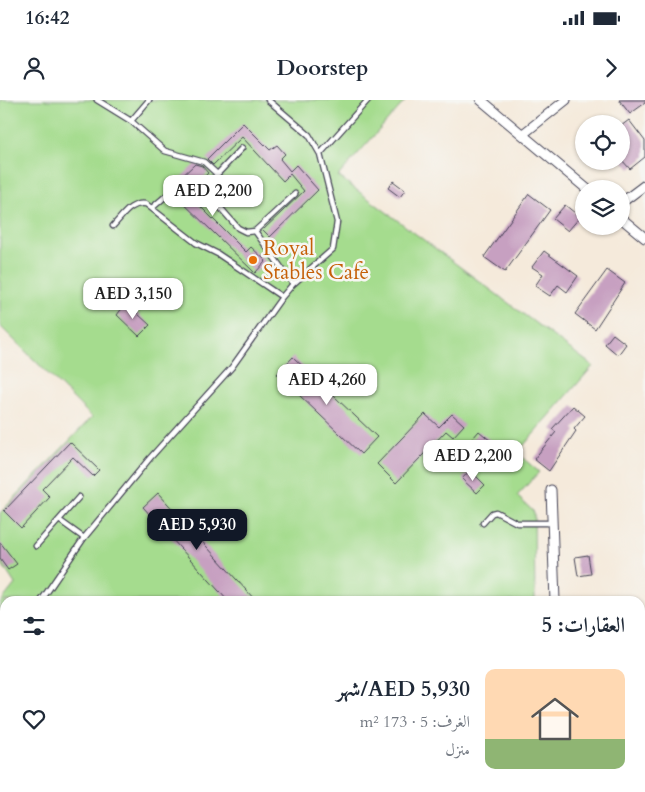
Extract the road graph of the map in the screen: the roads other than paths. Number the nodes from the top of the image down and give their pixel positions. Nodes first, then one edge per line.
1 (97, 100) edge
2 (149, 100) edge
3 (268, 100) edge
4 (368, 100) edge
5 (481, 100) edge
6 (566, 100) edge
7 (131, 121) junction
8 (523, 134) junction
9 (242, 148) dead end
10 (320, 154) junction
11 (217, 174) junction
12 (577, 180) edge
13 (645, 185) edge
14 (175, 188) dead end
15 (295, 194) dead end
16 (630, 196) edge
17 (152, 208) junction
18 (113, 226) dead end
19 (630, 226) edge
20 (255, 231) junction
21 (645, 238) edge
22 (293, 284) junction
23 (282, 297) junction
24 (551, 490) dead end
25 (80, 497) dead end
26 (59, 520) junction
27 (483, 523) dead end
28 (552, 524) junction
29 (84, 538) junction
30 (36, 546) dead end
31 (44, 596) edge
32 (555, 596) edge

1 - 7 lane
2 - 7 lane
3 - 10 lane
4 - 10 lane
5 - 8 street
6 - 8 street
7 - 11 lane
8 - 12 street
9 - 11 lane
10 - 22 lane
11 - 20 lane
13 - 16 street
14 - 17 lane
15 - 20 lane
17 - 18 lane
17 - 23 lane
19 - 21 street
20 - 22 lane
22 - 23 lane
23 - 29 lane
24 - 28 street
25 - 26 lane
26 - 29 lane
26 - 30 lane
27 - 28 lane
28 - 32 street
29 - 31 lane

